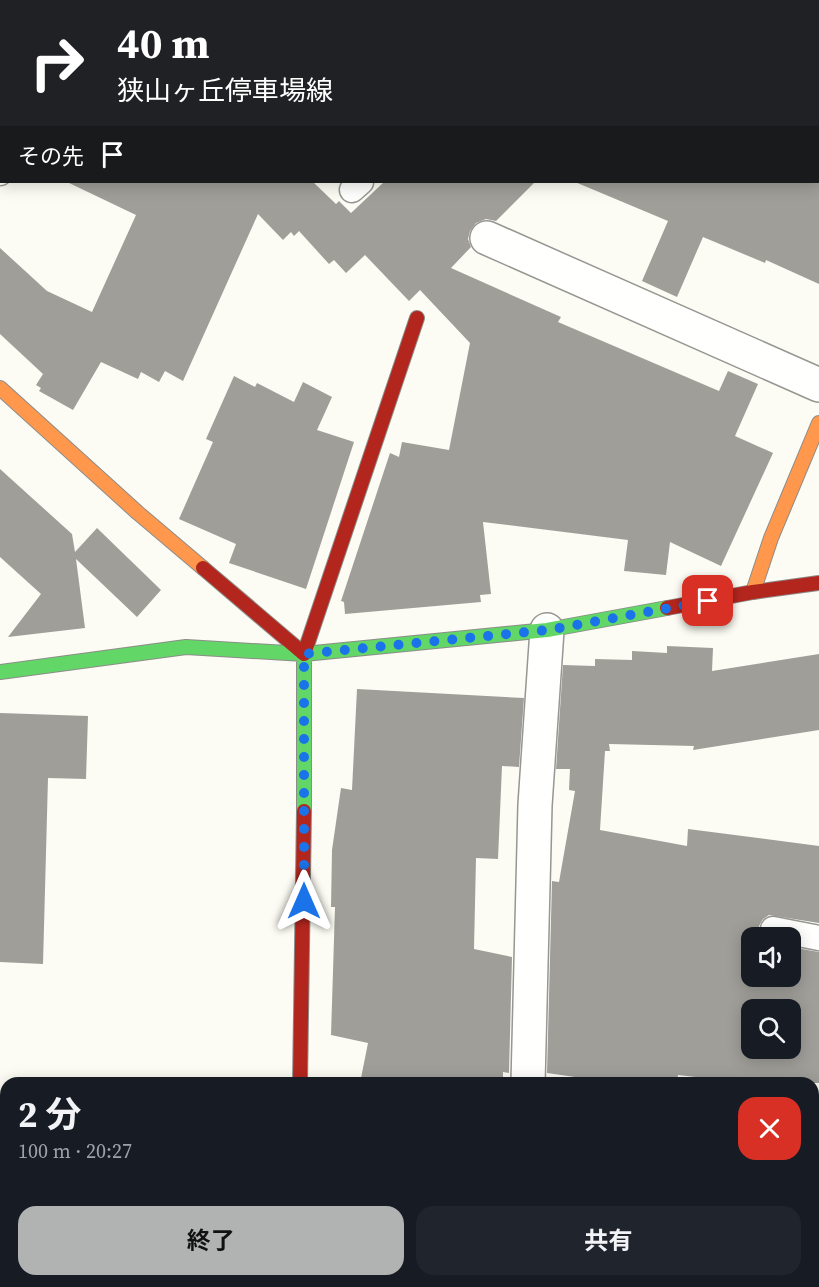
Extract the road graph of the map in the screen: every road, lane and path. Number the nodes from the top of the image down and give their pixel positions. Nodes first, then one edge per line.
1 (487, 238) dead end
2 (417, 318) dead end
3 (819, 385) edge
4 (0, 388) edge
5 (819, 423) edge
6 (819, 583) edge
7 (753, 592) junction
8 (548, 630) junction
9 (304, 654) junction
10 (0, 672) edge
11 (801, 934) edge
12 (819, 938) edge
13 (300, 1077) edge
14 (528, 1077) edge

1 - 3 street
2 - 9 street
4 - 9 street
5 - 7 street
6 - 7 street
7 - 8 street
8 - 9 street
8 - 14 street
9 - 10 street
9 - 13 street
11 - 12 lane

